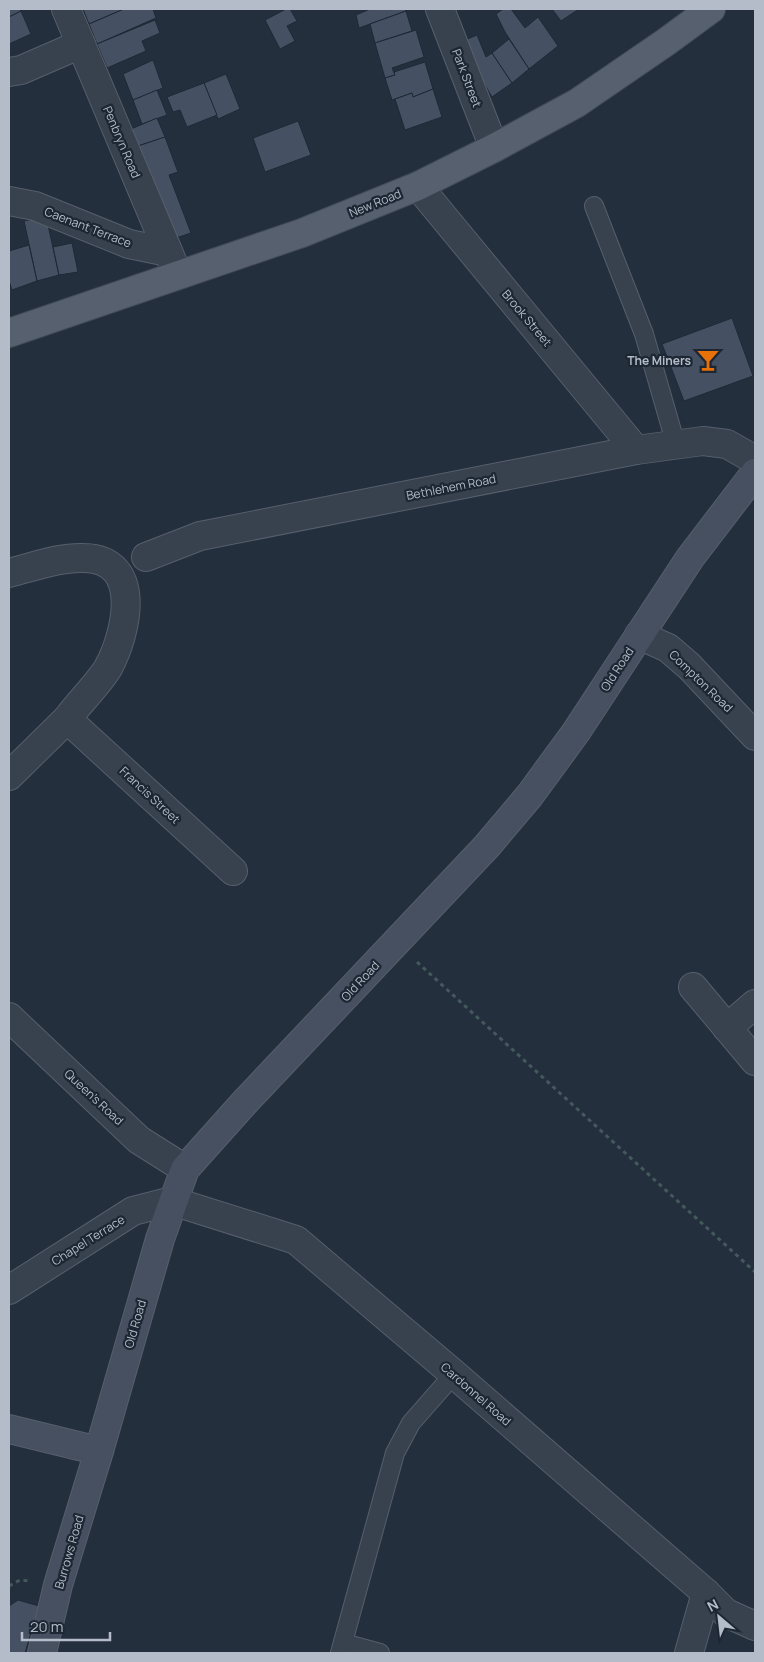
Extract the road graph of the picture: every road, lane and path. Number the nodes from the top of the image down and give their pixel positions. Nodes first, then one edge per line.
1 (66, 9) edge
2 (440, 9) edge
3 (711, 9) edge
4 (81, 44) junction
5 (9, 72) edge
6 (494, 148) junction
7 (418, 186) junction
8 (9, 201) edge
9 (594, 206) dead end
10 (173, 263) junction
11 (9, 333) edge
12 (676, 445) junction
13 (636, 450) junction
14 (755, 460) edge
15 (755, 473) edge
16 (146, 557) dead end
17 (9, 573) edge
18 (639, 635) junction
19 (67, 718) junction
20 (755, 736) edge
21 (9, 776) edge
22 (233, 871) dead end
23 (396, 942) junction
24 (693, 987) dead end
25 (755, 1004) edge
26 (9, 1017) edge
27 (727, 1028) junction
28 (755, 1061) edge
29 (185, 1169) junction
30 (172, 1201) junction
31 (755, 1272) edge
32 (9, 1290) edge
33 (454, 1374) junction
34 (9, 1429) edge
35 (99, 1451) junction
36 (706, 1593) junction
37 (755, 1626) edge
38 (341, 1648) edge
39 (42, 1653) edge
40 (380, 1653) edge
41 (690, 1653) edge

1 - 4 street, Penbryn Road
2 - 6 street, Park Street
3 - 6 main road, New Road
4 - 5 street
4 - 10 street, Penbryn Road
6 - 7 main road, New Road
7 - 10 main road, New Road
7 - 13 street, Brook Street
8 - 10 street, Caenant Terrace
9 - 12 lane
10 - 11 main road, New Road
12 - 13 street, Bethlehem Road
12 - 14 street, Bethlehem Road
13 - 16 street, Bethlehem Road
15 - 18 main road, Old Road
17 - 19 street
18 - 20 street, Compton Road
18 - 23 main road, Old Road
19 - 21 street
19 - 22 street, Francis Street
23 - 29 main road, Old Road
23 - 31 path
24 - 27 street
25 - 27 street
26 - 29 street, Queen's Road
27 - 28 street
29 - 30 main road, Old Road
30 - 32 street, Chapel Terrace
30 - 33 street, Cardonnel Road
30 - 35 main road, Old Road
33 - 36 street, Cardonnel Road
33 - 38 lane
34 - 35 main road
35 - 39 main road, Burrows Road
36 - 37 street, Cardonnel Road
36 - 41 street
38 - 40 lane

